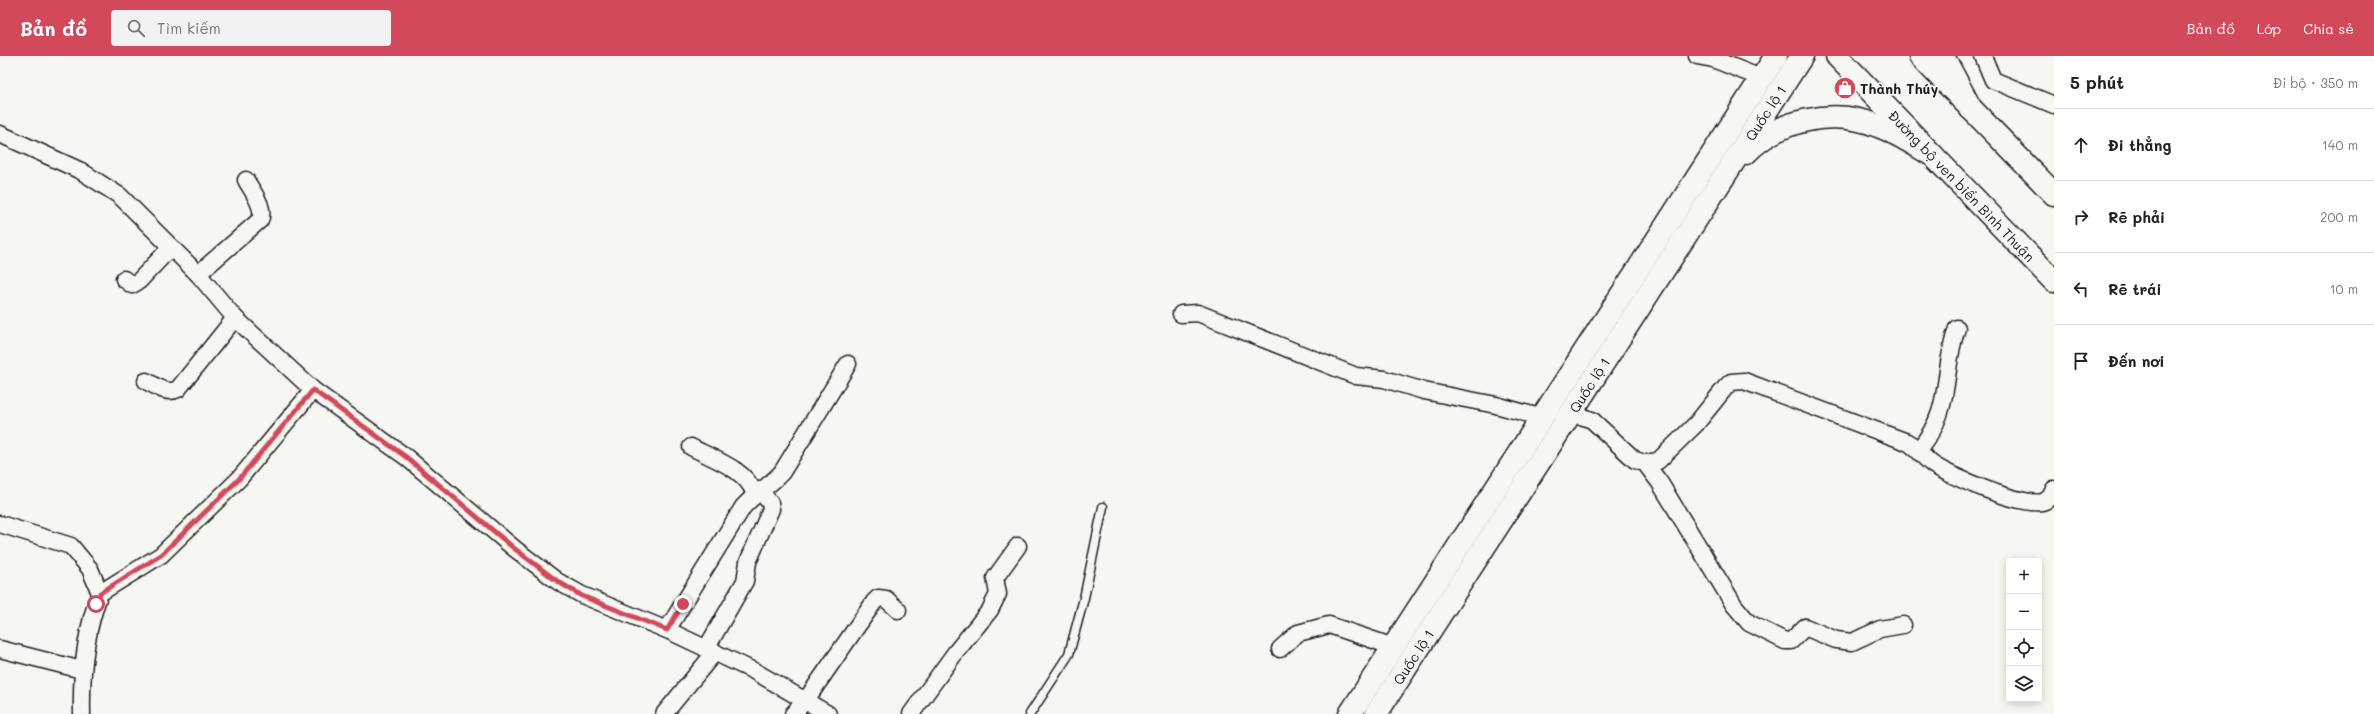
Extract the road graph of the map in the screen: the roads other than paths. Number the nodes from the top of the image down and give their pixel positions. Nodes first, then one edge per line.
1 (1697, 56) edge
2 (1776, 56) edge
3 (1802, 56) edge
4 (1837, 56) edge
5 (1920, 56) edge
6 (1943, 56) edge
7 (1983, 56) edge
8 (1761, 78) junction
9 (2054, 105) edge
10 (1971, 109) junction
11 (0, 134) edge
12 (1932, 155) junction
13 (1723, 177) junction
14 (246, 180) dead end
15 (2054, 194) edge
16 (170, 247) junction
17 (198, 274) junction
18 (124, 279) dead end
19 (2054, 281) edge
20 (1181, 314) dead end
21 (235, 318) junction
22 (1957, 328) dead end
23 (848, 364) dead end
24 (146, 381) dead end
25 (313, 390) junction
26 (1572, 413) junction
27 (1543, 418) junction
28 (691, 447) dead end
29 (1918, 450) junction
30 (1646, 464) junction
31 (757, 492) junction
32 (2053, 492) edge
33 (1103, 507) dead end
34 (0, 524) edge
35 (1018, 546) dead end
36 (100, 593) junction
37 (898, 610) dead end
38 (1903, 626) dead end
39 (667, 630) junction
40 (1394, 647) junction
41 (1280, 648) dead end
42 (0, 649) edge
43 (710, 651) junction
44 (82, 670) junction
45 (806, 700) junction
46 (82, 714) edge
47 (664, 714) edge
48 (794, 714) edge
49 (828, 714) edge
50 (911, 714) edge
51 (1030, 714) edge
52 (1350, 714) edge
53 (1376, 714) edge

1 - 8 street
2 - 8 main road, Quốc lộ 1
3 - 13 main road, Quốc lộ 1
4 - 12 main road, Đường bộ ven biển Bình Thuận
5 - 10 main road
6 - 10 main road
7 - 9 street
8 - 27 main road, Quốc lộ 1
10 - 15 main road
11 - 16 street
12 - 13 main road
12 - 19 main road, Đường bộ ven biển Bình Thuận
13 - 26 main road, Quốc lộ 1
14 - 17 street
16 - 17 street
16 - 18 street
17 - 21 street
20 - 27 street
21 - 24 street
21 - 25 street
22 - 29 street
23 - 31 street
25 - 36 street
25 - 39 street
26 - 30 street
26 - 53 main road, Quốc lộ 1
27 - 40 main road, Quốc lộ 1
28 - 31 street
29 - 30 street
29 - 32 street
30 - 38 street
31 - 39 street
31 - 43 street
33 - 51 lane
34 - 36 street
35 - 50 street
36 - 44 street
37 - 45 street
39 - 43 street
40 - 41 street
40 - 52 main road, Quốc lộ 1
42 - 44 street
43 - 45 street
43 - 47 street
44 - 46 street
45 - 48 street
45 - 49 street

